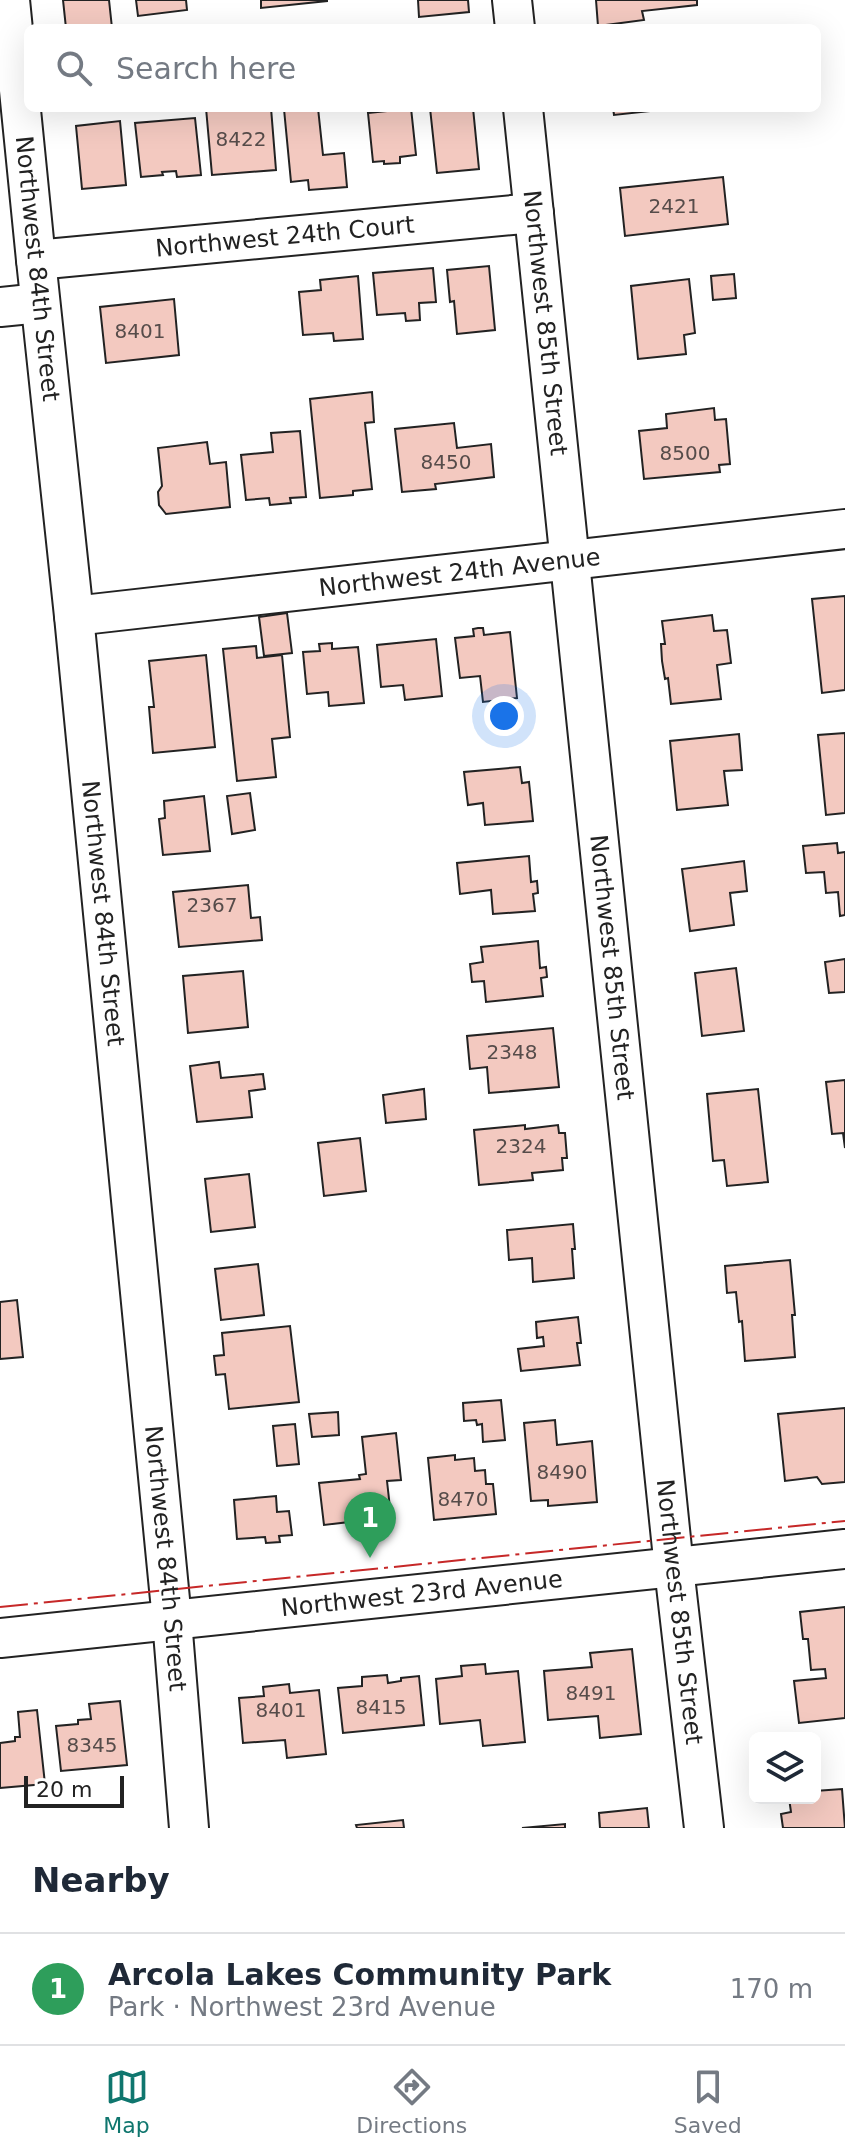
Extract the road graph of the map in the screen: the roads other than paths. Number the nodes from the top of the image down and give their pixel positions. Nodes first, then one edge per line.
1 (10, 0) edge
2 (512, 0) edge
3 (515, 24) edge
4 (523, 112) edge
5 (534, 213) junction
6 (36, 260) junction
7 (40, 303) junction
8 (0, 307) edge
9 (845, 529) edge
10 (571, 560) junction
11 (74, 616) junction
12 (845, 1549) edge
13 (674, 1568) junction
14 (172, 1620) junction
15 (0, 1638) edge
16 (189, 1828) edge
17 (704, 1828) edge

1 - 6 street, Northwest 84th Street
2 - 3 street
4 - 5 street, Northwest 85th Street
5 - 6 street, Northwest 24th Court
5 - 10 street, Northwest 85th Street
6 - 7 street, Northwest 84th Street
7 - 8 street
7 - 11 street, Northwest 84th Street
9 - 10 street, Northwest 24th Avenue
10 - 11 street, Northwest 24th Avenue
10 - 13 street, Northwest 85th Street
11 - 14 street, Northwest 84th Street
12 - 13 street, Northwest 23rd Avenue
13 - 14 street, Northwest 23rd Avenue
13 - 17 street, Northwest 85th Street
14 - 15 street, Northwest 23rd Avenue
14 - 16 street, Northwest 84th Street

